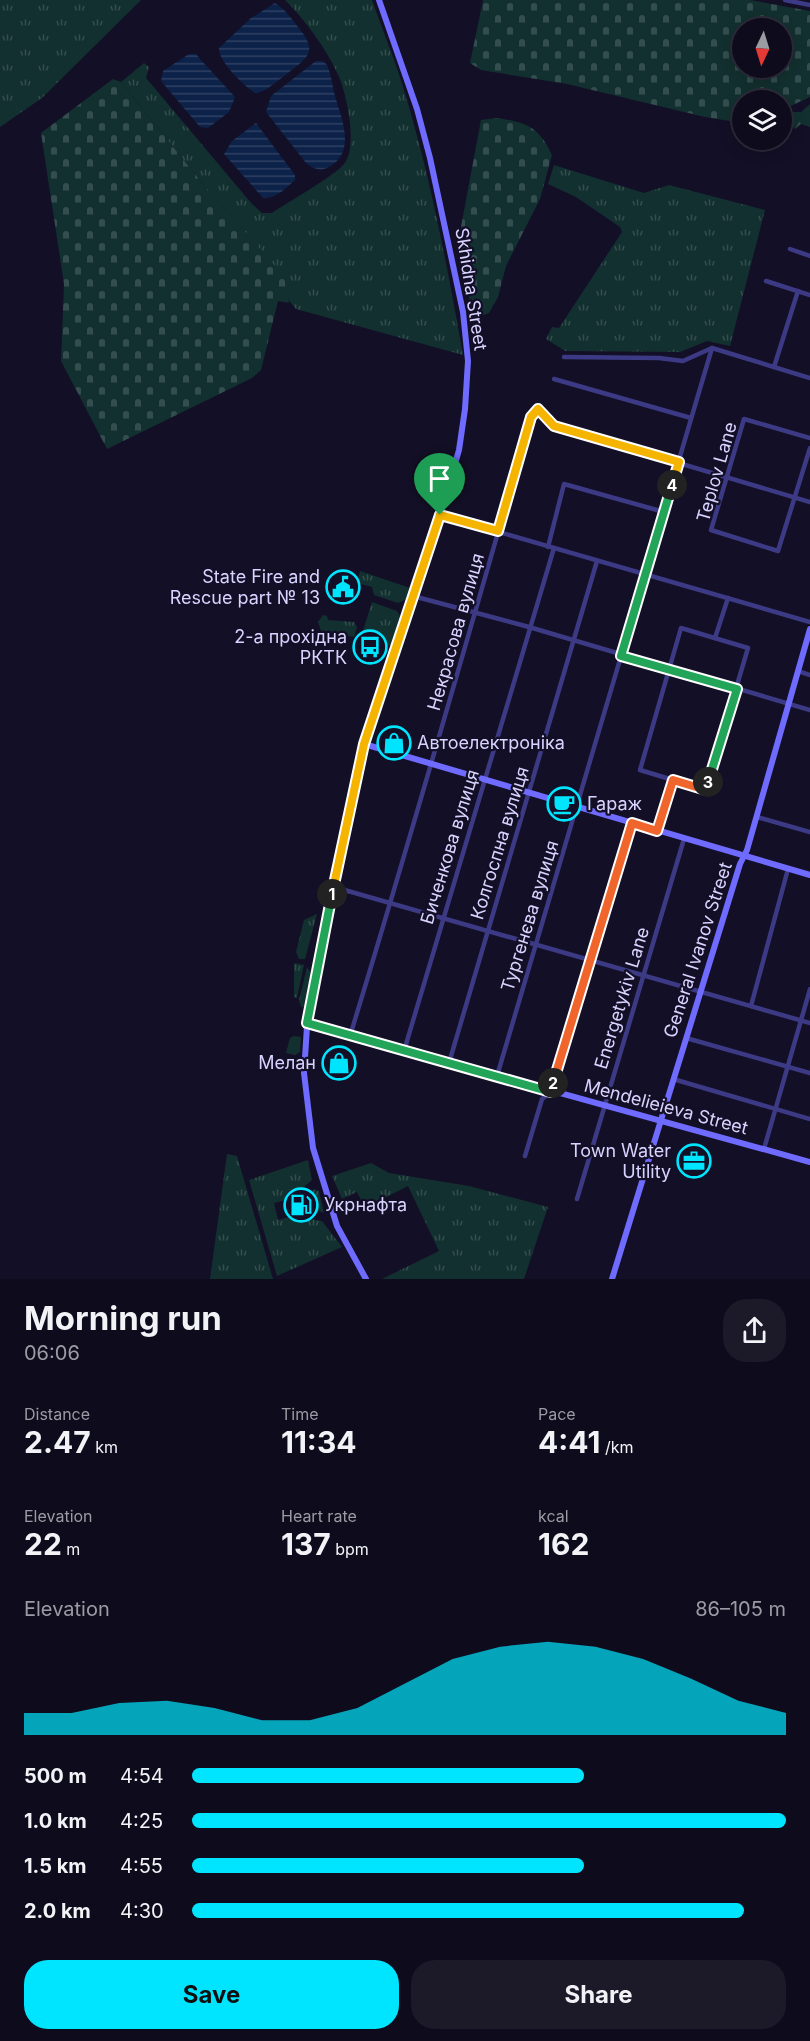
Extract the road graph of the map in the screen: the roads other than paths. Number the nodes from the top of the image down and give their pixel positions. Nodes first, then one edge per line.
1 (379, 0) edge
2 (785, 0) edge
3 (810, 5) edge
4 (790, 249) dead end
5 (810, 255) edge
6 (766, 281) dead end
7 (798, 291) junction
8 (810, 295) edge
9 (712, 348) junction
10 (564, 357) dead end
11 (774, 367) junction
12 (810, 378) edge
13 (554, 379) dead end
14 (691, 418) junction
15 (810, 438) edge
16 (810, 448) edge
17 (679, 462) junction
18 (727, 476) junction
19 (795, 497) junction
20 (810, 502) edge
21 (664, 512) junction
22 (440, 515) junction
23 (498, 531) junction
24 (551, 548) junction
25 (597, 561) junction
26 (646, 574) junction
27 (413, 596) junction
28 (728, 598) junction
29 (474, 611) junction
30 (810, 622) edge
31 (529, 627) junction
32 (810, 628) edge
33 (715, 638) junction
34 (574, 642) junction
35 (621, 656) junction
36 (670, 670) junction
37 (798, 671) junction
38 (810, 675) edge
39 (737, 689) junction
40 (788, 704) junction
41 (810, 711) edge
42 (364, 744) junction
43 (433, 764) junction
44 (484, 780) junction
45 (673, 780) junction
46 (529, 793) junction
47 (577, 807) junction
48 (757, 818) junction
49 (632, 823) junction
50 (657, 831) junction
51 (810, 832) edge
52 (684, 839) junction
53 (744, 857) junction
54 (788, 869) junction
55 (810, 875) edge
56 (334, 886) junction
57 (391, 902) junction
58 (443, 917) junction
59 (488, 930) junction
60 (536, 943) junction
61 (591, 959) junction
62 (643, 975) junction
63 (810, 989) edge
64 (701, 991) junction
65 (751, 1006) junction
66 (802, 1020) junction
67 (307, 1023) junction
68 (810, 1023) edge
69 (350, 1036) junction
70 (686, 1038) junction
71 (404, 1051) junction
72 (449, 1063) junction
73 (788, 1066) junction
74 (810, 1073) edge
75 (497, 1077) junction
76 (673, 1079) junction
77 (551, 1092) junction
78 (604, 1106) junction
79 (775, 1108) junction
80 (810, 1119) edge
81 (660, 1122) junction
82 (764, 1149) junction
83 (525, 1156) dead end
84 (810, 1162) edge
85 (577, 1199) dead end
86 (366, 1279) edge
87 (612, 1279) edge

1 - 22 street, Skhidna Street
2 - 3 street
4 - 5 street
6 - 7 street
7 - 8 street
7 - 11 street
9 - 10 street
9 - 11 street
9 - 14 street, Тургенєва вулиця
11 - 12 street
13 - 14 street
14 - 17 street, Тургенєва вулиця
15 - 18 street, Teplov Lane
16 - 19 street, Teplov Lane
17 - 18 street
17 - 21 street, Тургенєва вулиця
17 - 23 street, Некрасова вулиця
18 - 19 street
18 - 19 street, Teplov Lane
19 - 20 street
21 - 24 street, Биченкова вулиця
21 - 26 street, Тургенєва вулиця
22 - 23 street
22 - 27 street, Skhidna Street
23 - 24 street
23 - 29 street, Некрасова вулиця
24 - 25 street
24 - 31 street, Биченкова вулиця
25 - 26 street
25 - 34 street, Колгоспна вулиця
26 - 28 street
26 - 35 street, Тургенєва вулиця
27 - 29 street
27 - 42 street, Skhidna Street
28 - 30 street
28 - 33 street
29 - 31 street
29 - 43 street, Некрасова вулиця
31 - 34 street
31 - 44 street, Биченкова вулиця
32 - 37 street, General Ivanov Street
33 - 36 street
33 - 39 street
34 - 35 street
34 - 46 street, Колгоспна вулиця
35 - 36 street
35 - 47 street, Тургенєва вулиця
36 - 39 street
36 - 45 street
37 - 38 street
37 - 40 street, General Ivanov Street
39 - 40 street
39 - 45 street
40 - 41 street
40 - 48 street, General Ivanov Street
42 - 43 street
42 - 56 street, Skhidna Street
43 - 44 street
43 - 57 street, Некрасова вулиця
44 - 46 street
44 - 58 street, Биченкова вулиця
45 - 50 street
46 - 47 street
46 - 59 street, Колгоспна вулиця
47 - 49 street
47 - 60 street, Тургенєва вулиця
48 - 51 street
48 - 53 street, General Ivanov Street
49 - 50 street
49 - 61 street
50 - 52 street
52 - 53 street
52 - 62 street, Energetykiv Lane
53 - 54 street
53 - 64 street, General Ivanov Street
54 - 55 street
54 - 65 street
56 - 57 street
56 - 67 street, Skhidna Street
57 - 58 street
57 - 69 street, Некрасова вулиця
58 - 59 street
58 - 71 street, Биченкова вулиця
59 - 60 street
59 - 72 street, Колгоспна вулиця
60 - 61 street
60 - 75 street, Тургенєва вулиця
61 - 62 street
61 - 77 street
62 - 64 street
62 - 78 street, Energetykiv Lane
63 - 66 street
64 - 65 street
64 - 70 street, General Ivanov Street
65 - 66 street
66 - 68 street
66 - 73 street
67 - 69 street, Mendelieieva Street
67 - 86 street, Skhidna Street
69 - 71 street, Mendelieieva Street
70 - 73 street
70 - 76 street, General Ivanov Street
71 - 72 street, Mendelieieva Street
72 - 75 street, Mendelieieva Street
73 - 74 street
73 - 79 street
75 - 77 street, Mendelieieva Street
76 - 79 street
76 - 81 street, General Ivanov Street
77 - 78 street, Mendelieieva Street
77 - 83 street
78 - 81 street, Mendelieieva Street
78 - 85 street, Energetykiv Lane
79 - 80 street
79 - 82 street
81 - 82 street, Mendelieieva Street
81 - 87 street, General Ivanov Street
82 - 84 street, Mendelieieva Street

